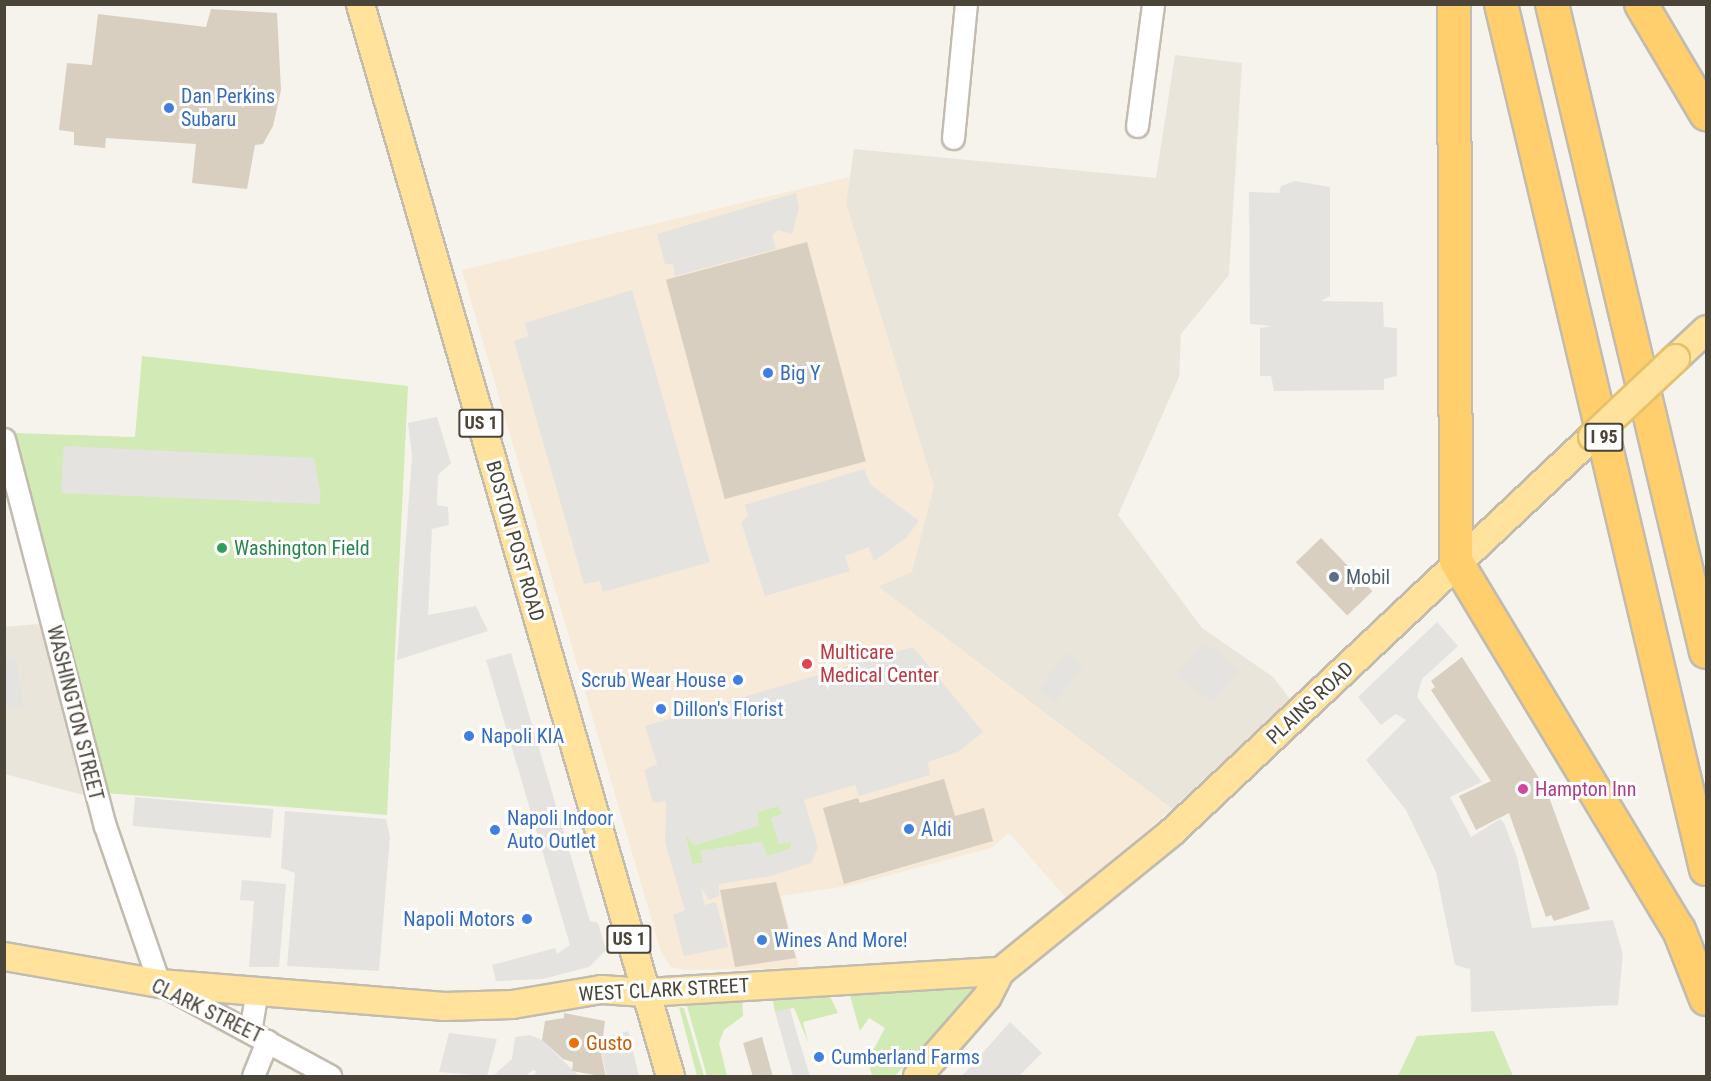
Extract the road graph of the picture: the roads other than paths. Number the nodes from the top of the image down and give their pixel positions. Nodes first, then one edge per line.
1 (360, 4) edge
2 (966, 4) edge
3 (1154, 4) edge
4 (1454, 4) edge
5 (1501, 4) edge
6 (1552, 4) edge
7 (1641, 4) edge
8 (1707, 114) edge
9 (1137, 126) dead end
10 (953, 138) dead end
11 (1707, 329) edge
12 (4, 439) edge
13 (1456, 561) junction
14 (1707, 652) edge
15 (1707, 869) edge
16 (4, 956) edge
17 (1000, 971) junction
18 (159, 983) junction
19 (257, 990) junction
20 (644, 992) junction
21 (1707, 999) edge
22 (259, 1036) junction
23 (919, 1076) edge
24 (253, 1077) edge
25 (330, 1077) edge
26 (670, 1077) edge

1 - 20 main road, BOSTON POST ROAD / US 1
2 - 10 street
3 - 9 street
4 - 13 highway
5 - 15 highway, I 95
6 - 14 highway, I 95
7 - 8 highway
11 - 13 main road, PLAINS ROAD, bridge
12 - 18 street, WASHINGTON STREET
13 - 17 main road, PLAINS ROAD
13 - 21 highway
16 - 18 main road, CLARK STREET
17 - 20 main road, WEST CLARK STREET
17 - 23 main road, PLAINS ROAD
18 - 19 main road, WEST CLARK STREET
18 - 22 street, CLARK STREET
19 - 20 main road, WEST CLARK STREET
19 - 22 street
20 - 26 main road, BOSTON POST ROAD / US 1
22 - 24 street
22 - 25 street, CLARK STREET

